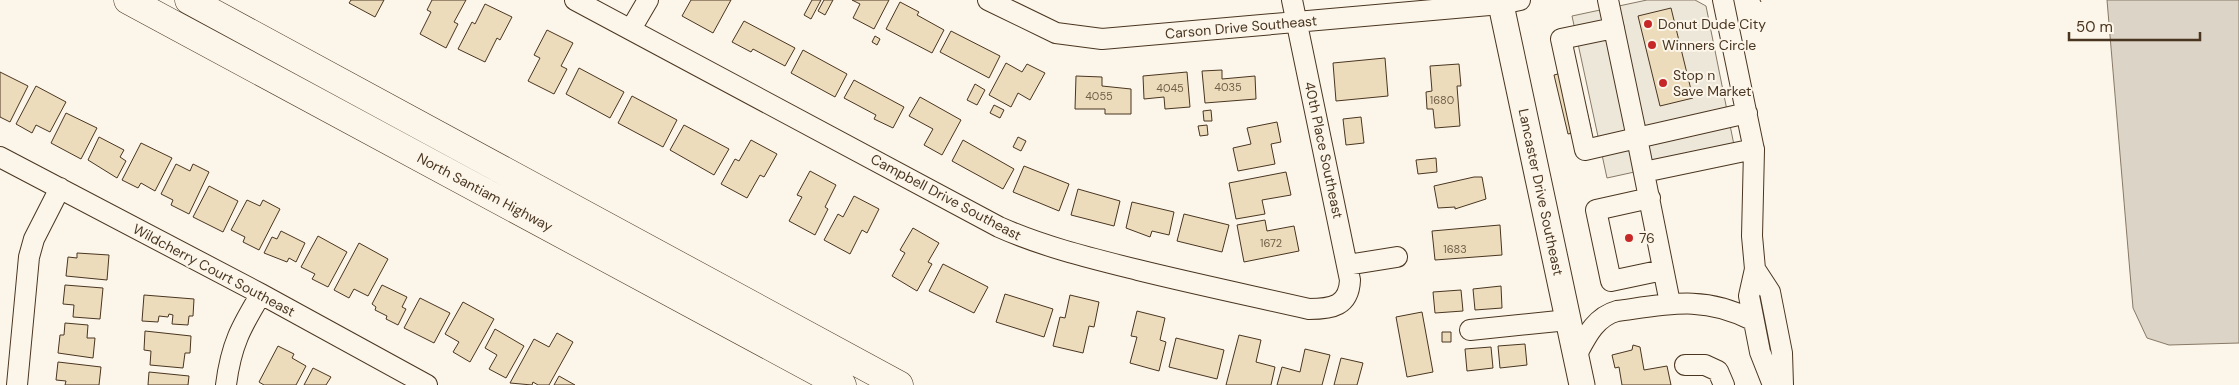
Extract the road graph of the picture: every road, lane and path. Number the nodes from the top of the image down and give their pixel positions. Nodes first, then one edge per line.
1 (128, 0) edge
2 (189, 0) edge
3 (575, 0) edge
4 (648, 0) edge
5 (988, 0) edge
6 (1292, 0) edge
7 (1608, 0) edge
8 (1723, 0) edge
9 (1507, 1) edge
10 (1297, 23) junction
11 (1614, 28) junction
12 (631, 29) junction
13 (1747, 113) junction
14 (1637, 138) junction
15 (1754, 149) junction
16 (0, 157) edge
17 (1644, 172) junction
18 (60, 188) junction
19 (1650, 198) junction
20 (1397, 257) dead end
21 (1348, 265) junction
22 (1755, 269) junction
23 (1663, 270) junction
24 (261, 294) junction
25 (1345, 300) joint
26 (1670, 304) junction
27 (1568, 320) junction
28 (1752, 320) junction
29 (1470, 330) dead end
30 (824, 345) junction
31 (1576, 356) junction
32 (1685, 365) dead end
33 (17, 385) edge
34 (226, 385) edge
35 (427, 385) edge
36 (842, 385) edge
37 (899, 385) edge
38 (919, 385) edge
39 (1582, 385) edge
40 (1724, 385) edge
41 (1774, 385) edge
42 (1784, 385) edge

1 - 36 highway, North Santiam Highway
2 - 30 highway, North Santiam Highway
3 - 12 street, Campbell Drive Southeast
4 - 12 street
5 - 10 street, Carson Drive Southeast
6 - 10 street, 40th Place Southeast
7 - 11 street
8 - 13 street
9 - 10 street, Carson Drive Southeast
9 - 27 main road, Lancaster Drive Southeast
10 - 21 street, 40th Place Southeast
11 - 14 street
11 - 14 street
12 - 25 street, Campbell Drive Southeast
13 - 14 street
13 - 15 street
14 - 17 street
15 - 17 street
15 - 22 street
16 - 18 street, Wildcherry Court Southeast
17 - 19 street
18 - 24 street, Wildcherry Court Southeast
18 - 33 street
19 - 23 street
19 - 23 street
20 - 21 street
21 - 25 street, 40th Place Southeast
22 - 28 street
22 - 42 street
23 - 26 street
24 - 34 street
24 - 35 street, Wildcherry Court Southeast
26 - 28 street
26 - 31 street
27 - 29 street
27 - 31 main road, Lancaster Drive Southeast
28 - 41 street
30 - 37 highway, North Santiam Highway
30 - 38 highway
31 - 39 main road, Lancaster Drive Southeast
32 - 40 street

